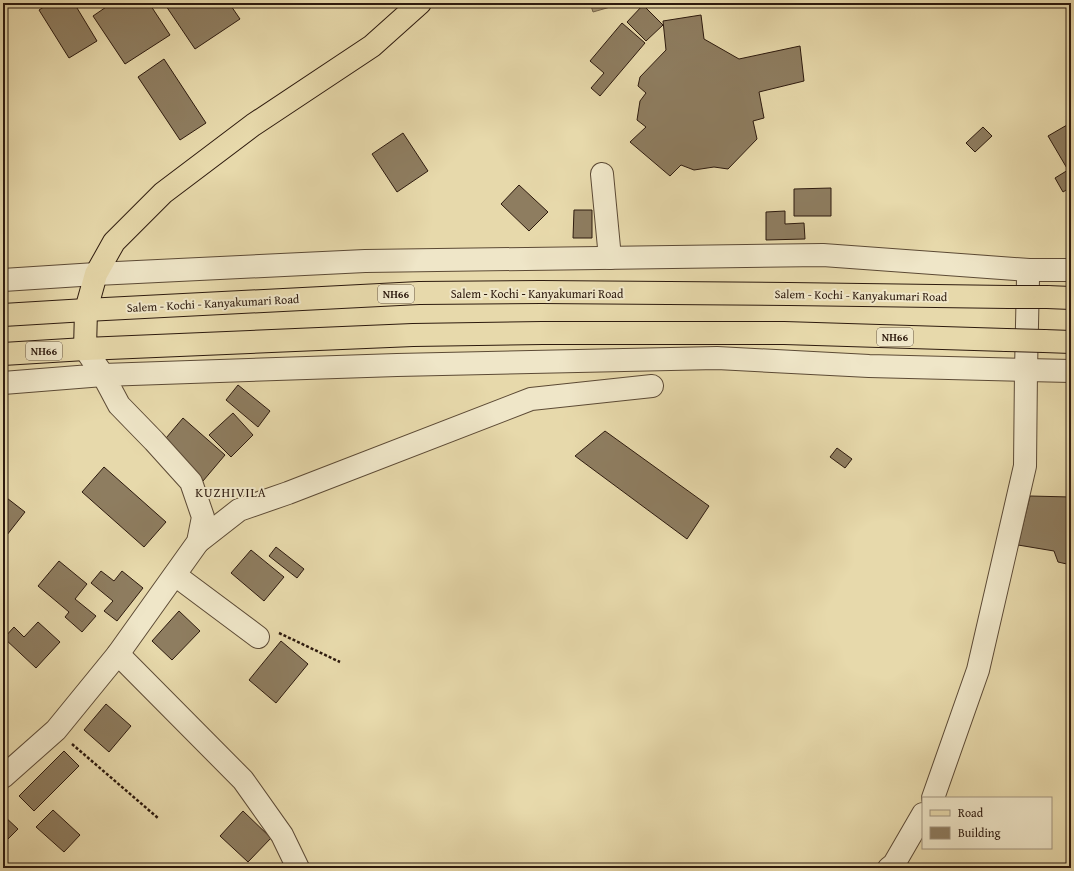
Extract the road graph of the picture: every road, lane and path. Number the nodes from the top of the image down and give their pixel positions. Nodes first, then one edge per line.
1 (420, 3) edge
2 (602, 174) dead end
3 (610, 258) junction
4 (1029, 270) junction
5 (1071, 270) edge
6 (96, 274) junction
7 (3, 280) edge
8 (1071, 298) edge
9 (86, 310) junction
10 (3, 315) edge
11 (1071, 342) edge
12 (85, 349) junction
13 (3, 354) edge
14 (1026, 370) junction
15 (1071, 371) edge
16 (103, 375) junction
17 (3, 383) edge
18 (652, 386) dead end
19 (198, 542) junction
20 (175, 575) junction
21 (258, 637) dead end
22 (118, 654) junction
23 (56, 730) junction
24 (3, 777) edge
25 (932, 797) edge
26 (922, 816) edge
27 (158, 818) dead end
28 (298, 868) edge
29 (889, 868) edge

1 - 6 main road
2 - 3 street
3 - 4 street
3 - 6 street
4 - 5 street
4 - 14 street
6 - 7 street
6 - 9 main road
8 - 9 main road, Salem - Kochi - Kanyakumari Road / NH66, bridge
9 - 10 main road, Salem - Kochi - Kanyakumari Road / NH66
9 - 12 main road
11 - 12 main road, NH66, bridge
12 - 13 main road, NH66
12 - 16 street
14 - 15 street
14 - 16 street
14 - 25 street
16 - 17 street
16 - 19 street
18 - 19 street
19 - 20 street
20 - 21 street
20 - 22 street
22 - 23 street
22 - 28 street
23 - 24 street
23 - 27 path
26 - 29 street

